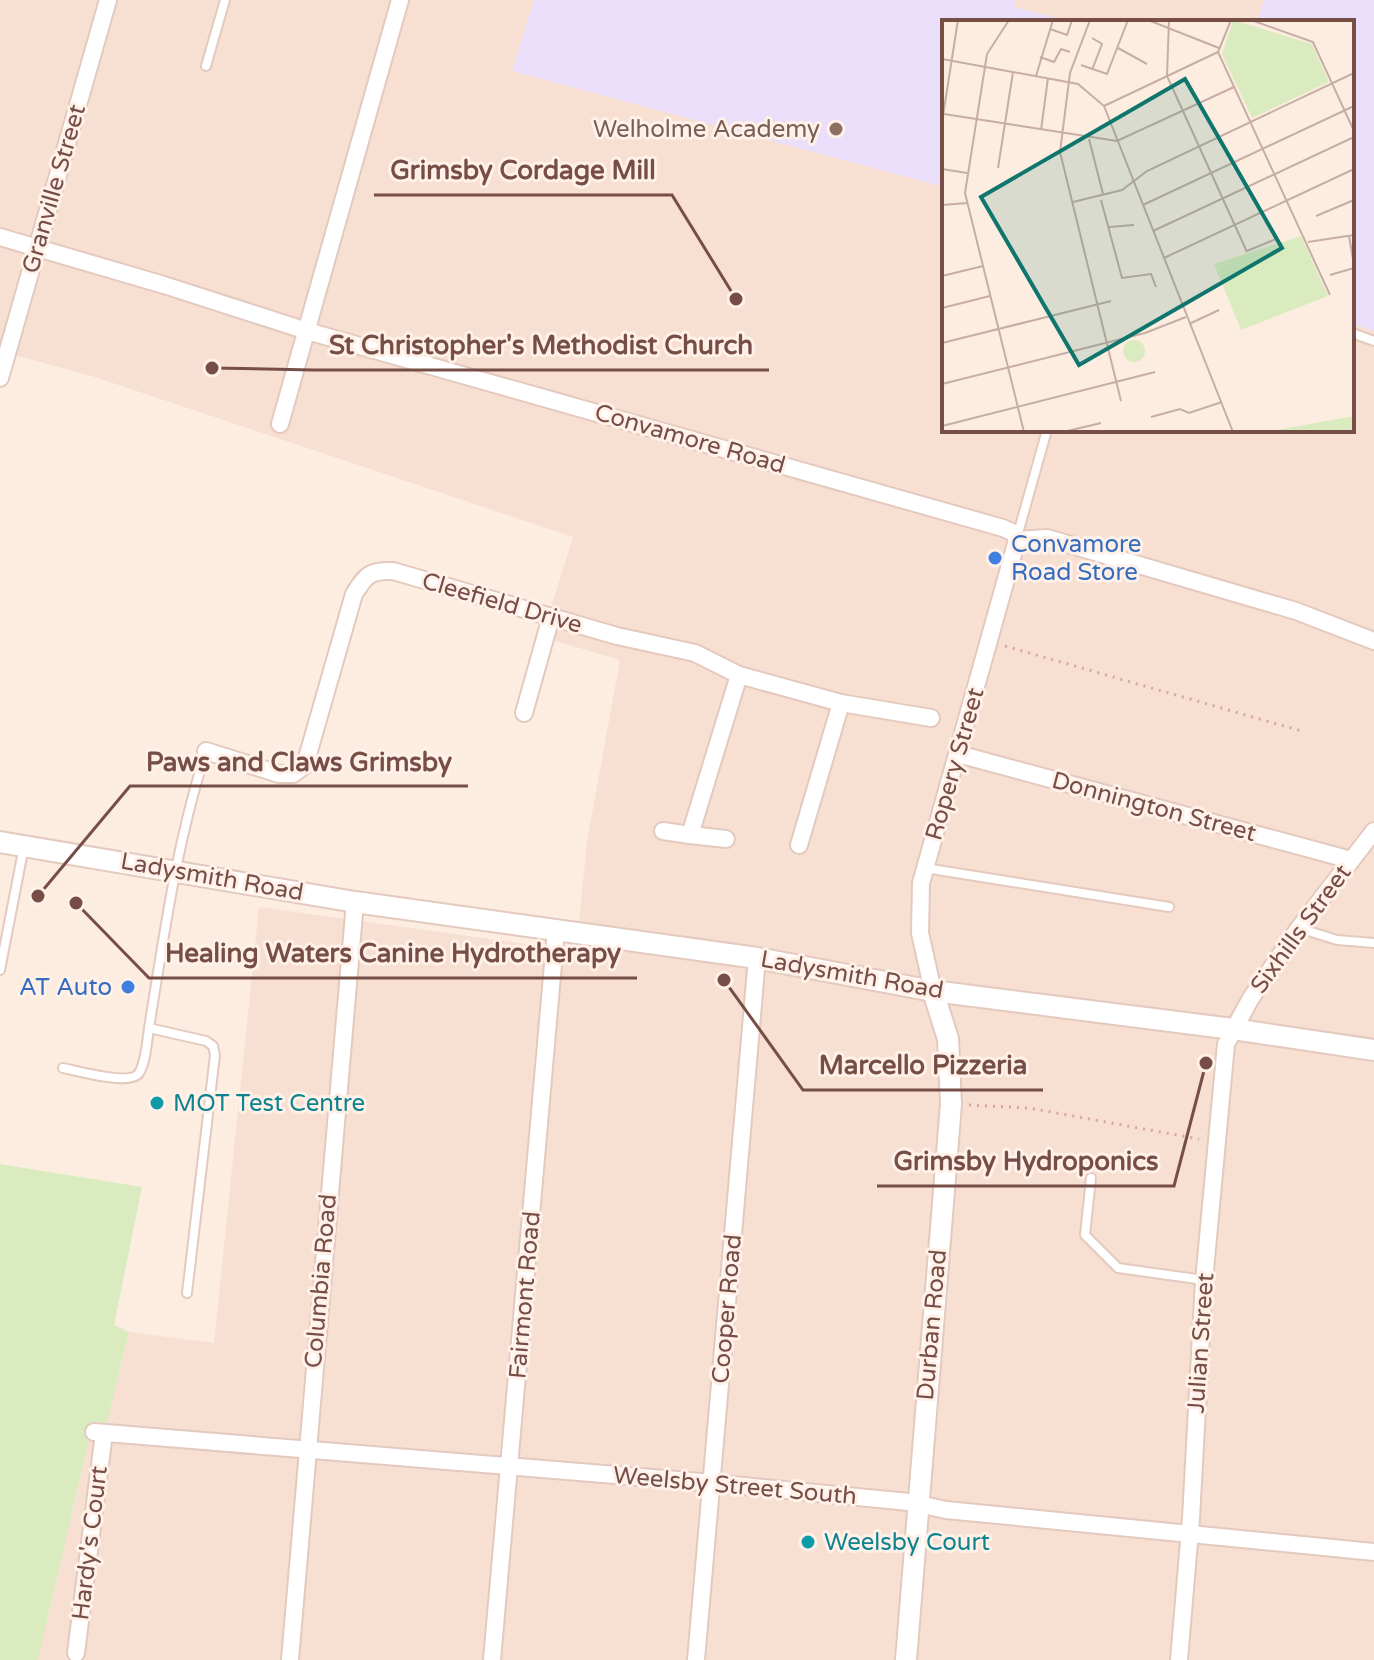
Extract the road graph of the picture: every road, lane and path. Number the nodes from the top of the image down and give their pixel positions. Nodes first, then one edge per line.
1 (108, 0) edge
2 (225, 0) edge
3 (400, 0) edge
4 (206, 66) dead end
5 (0, 237) edge
6 (38, 248) junction
7 (307, 331) junction
8 (1354, 334) edge
9 (1374, 341) edge
10 (0, 378) edge
11 (280, 424) dead end
12 (1046, 432) edge
13 (1017, 539) junction
14 (551, 617) junction
15 (1374, 641) edge
16 (990, 642) junction
17 (739, 675) junction
18 (841, 703) junction
19 (524, 713) dead end
20 (931, 718) dead end
21 (1305, 732) dead end
22 (206, 751) joint
23 (958, 754) junction
24 (663, 831) dead end
25 (1374, 831) edge
26 (690, 835) junction
27 (726, 839) dead end
28 (0, 842) edge
29 (24, 845) junction
30 (799, 845) dead end
31 (1351, 860) junction
32 (925, 868) junction
33 (176, 870) junction
34 (355, 902) junction
35 (1169, 907) dead end
36 (1299, 928) junction
37 (556, 930) junction
38 (1374, 943) edge
39 (757, 958) junction
40 (0, 970) edge
41 (933, 991) junction
42 (149, 1028) junction
43 (1233, 1029) junction
44 (1374, 1050) edge
45 (63, 1068) dead end
46 (951, 1104) junction
47 (1218, 1142) junction
48 (1091, 1178) dead end
49 (1204, 1281) junction
50 (187, 1293) dead end
51 (99, 1432) joint
52 (307, 1450) junction
53 (510, 1468) junction
54 (713, 1483) junction
55 (917, 1504) junction
56 (1189, 1536) junction
57 (1374, 1552) edge
58 (76, 1653) dead end
59 (290, 1660) edge
60 (492, 1660) edge
61 (696, 1660) edge
62 (906, 1660) edge
63 (1179, 1660) edge

1 - 6 street, Granville Street
2 - 4 lane
3 - 7 street
5 - 6 street, Convamore Road
6 - 7 street, Convamore Road
6 - 10 street, Granville Street
7 - 11 street
7 - 13 street, Convamore Road
8 - 9 lane
12 - 13 lane
13 - 15 street, Convamore Road
13 - 16 street, Ropery Street
14 - 17 street, Cleefield Drive
14 - 19 street
14 - 22 street, Cleefield Drive
16 - 21 path
16 - 23 street, Ropery Street
17 - 18 street, Cleefield Drive
17 - 26 street
18 - 20 street, Cleefield Drive
18 - 30 street
22 - 33 lane
23 - 31 street, Donnington Street
23 - 32 street, Ropery Street
24 - 26 street
25 - 31 street, Sixhills Street
26 - 27 street
28 - 29 street, Ladysmith Road
29 - 33 street, Ladysmith Road
29 - 40 lane
31 - 36 street, Sixhills Street
32 - 35 lane
32 - 41 street, Ropery Street
33 - 34 street, Ladysmith Road
33 - 42 lane
34 - 37 street, Ladysmith Road
34 - 52 street, Columbia Road
36 - 38 lane
36 - 43 street, Sixhills Street
37 - 39 street, Ladysmith Road
37 - 53 street, Fairmont Road
39 - 41 street, Ladysmith Road
39 - 54 street, Cooper Road
41 - 43 street, Ladysmith Road
41 - 46 street, Durban Road
42 - 45 lane
42 - 50 lane
43 - 44 street, Ladysmith Road
43 - 47 street, Julian Street
46 - 47 path
46 - 55 street, Durban Road
47 - 49 street, Julian Street
48 - 49 lane
49 - 56 street, Julian Street
51 - 52 street, Weelsby Street South
51 - 58 street, Hardy's Court
52 - 53 street, Weelsby Street South
52 - 59 street, Columbia Road
53 - 54 street, Weelsby Street South
53 - 60 street, Fairmont Road
54 - 55 street, Weelsby Street South
54 - 61 street, Cooper Road
55 - 56 street, Weelsby Street South
55 - 62 street, Durban Road
56 - 57 street, Weelsby Street South
56 - 63 street, Julian Street

